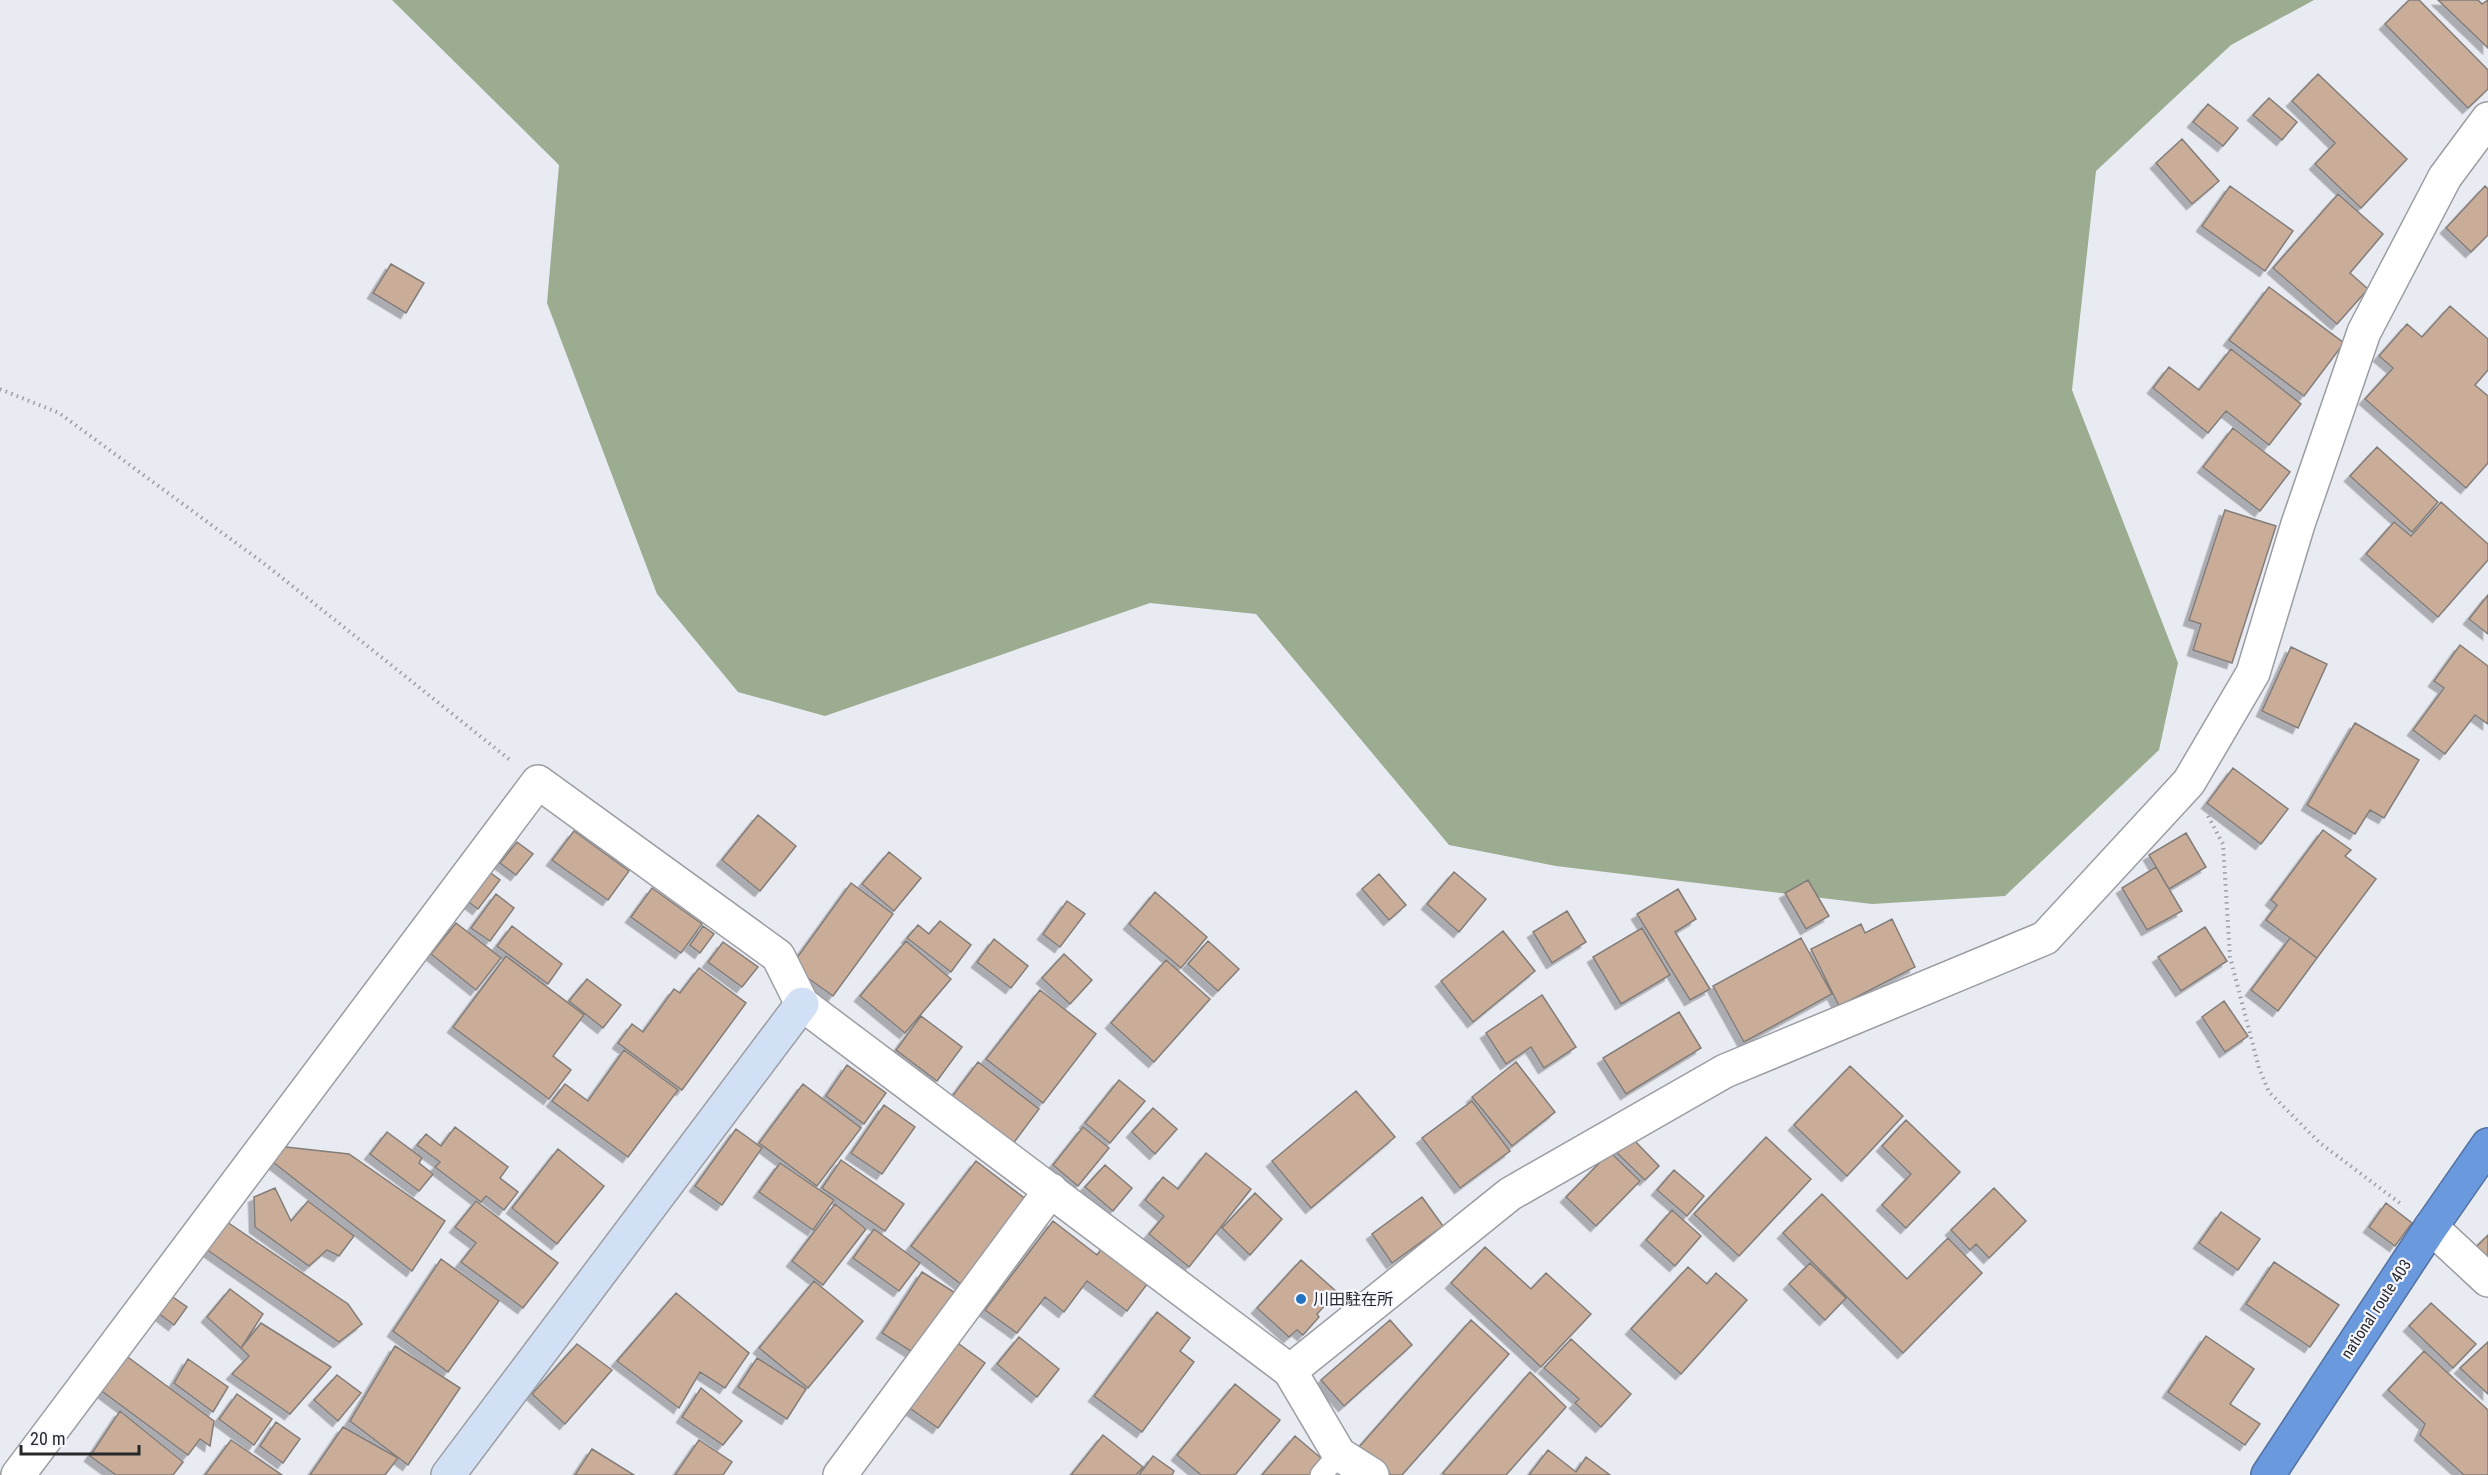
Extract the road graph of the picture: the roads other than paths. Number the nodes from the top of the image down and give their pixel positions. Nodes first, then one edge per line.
1 (2488, 119) edge
2 (802, 1004) junction
3 (2488, 1145) edge
4 (1051, 1190) junction
5 (2431, 1227) junction
6 (2488, 1280) edge
7 (1290, 1371) junction
8 (1330, 1465) edge
9 (18, 1475) edge
10 (448, 1475) edge
11 (840, 1475) edge
12 (1372, 1475) edge
13 (2268, 1475) edge

1 - 7 street
2 - 4 street
2 - 9 street
2 - 10 street
3 - 5 highway, national route 403
4 - 7 street
4 - 11 street
5 - 6 street
5 - 13 highway, national route 403
7 - 8 street
8 - 12 street

